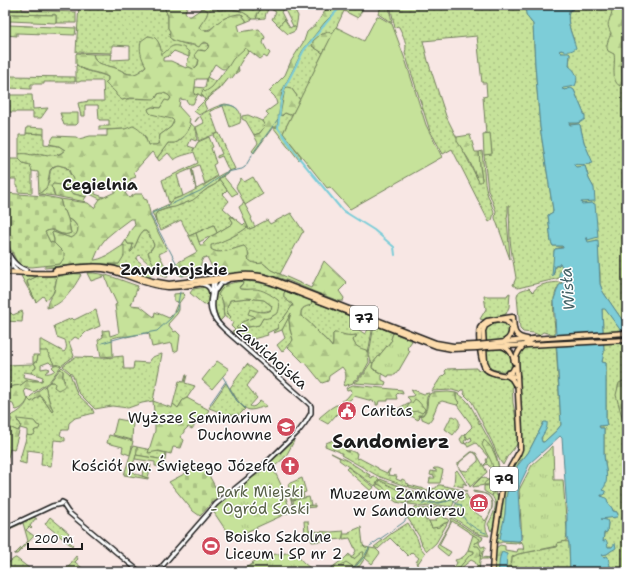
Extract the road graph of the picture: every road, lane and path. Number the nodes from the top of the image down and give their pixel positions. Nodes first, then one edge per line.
1 (5, 247) edge
2 (13, 263) junction
3 (26, 270) junction
4 (11, 271) edge
5 (234, 279) junction
6 (214, 280) junction
7 (195, 284) junction
8 (212, 294) junction
9 (627, 333) edge
10 (527, 339) junction
11 (534, 339) junction
12 (627, 340) edge
13 (501, 345) junction
14 (476, 346) junction
15 (525, 346) junction
16 (514, 368) junction
17 (508, 374) junction
18 (515, 376) junction
19 (515, 384) junction
20 (520, 428) junction
21 (5, 528) edge
22 (140, 572) edge
23 (157, 572) edge
24 (492, 572) edge

1 - 2 street
2 - 3 street
2 - 4 street
2 - 4 street
3 - 4 main road, 77
3 - 6 main road, 77
4 - 7 main road, 77
5 - 6 main road, 77
5 - 8 street
5 - 14 main road, 77
6 - 7 main road, 77
6 - 8 street, Zawichojska
6 - 14 main road, 77
7 - 8 street
8 - 23 street, Zawichojska
9 - 11 main road, 77
10 - 11 main road, 77
10 - 13 main road, 77
10 - 17 main road
11 - 15 main road
12 - 15 main road, 77
13 - 14 main road, 77, bridge
13 - 15 main road, 77
13 - 16 main road, 79
13 - 17 main road
15 - 18 main road
16 - 17 main road
16 - 18 main road, 79
17 - 18 main road
17 - 19 main road
18 - 19 main road, 79
18 - 20 main road, 79
19 - 20 main road, 79
20 - 24 main road, 79
21 - 22 street

